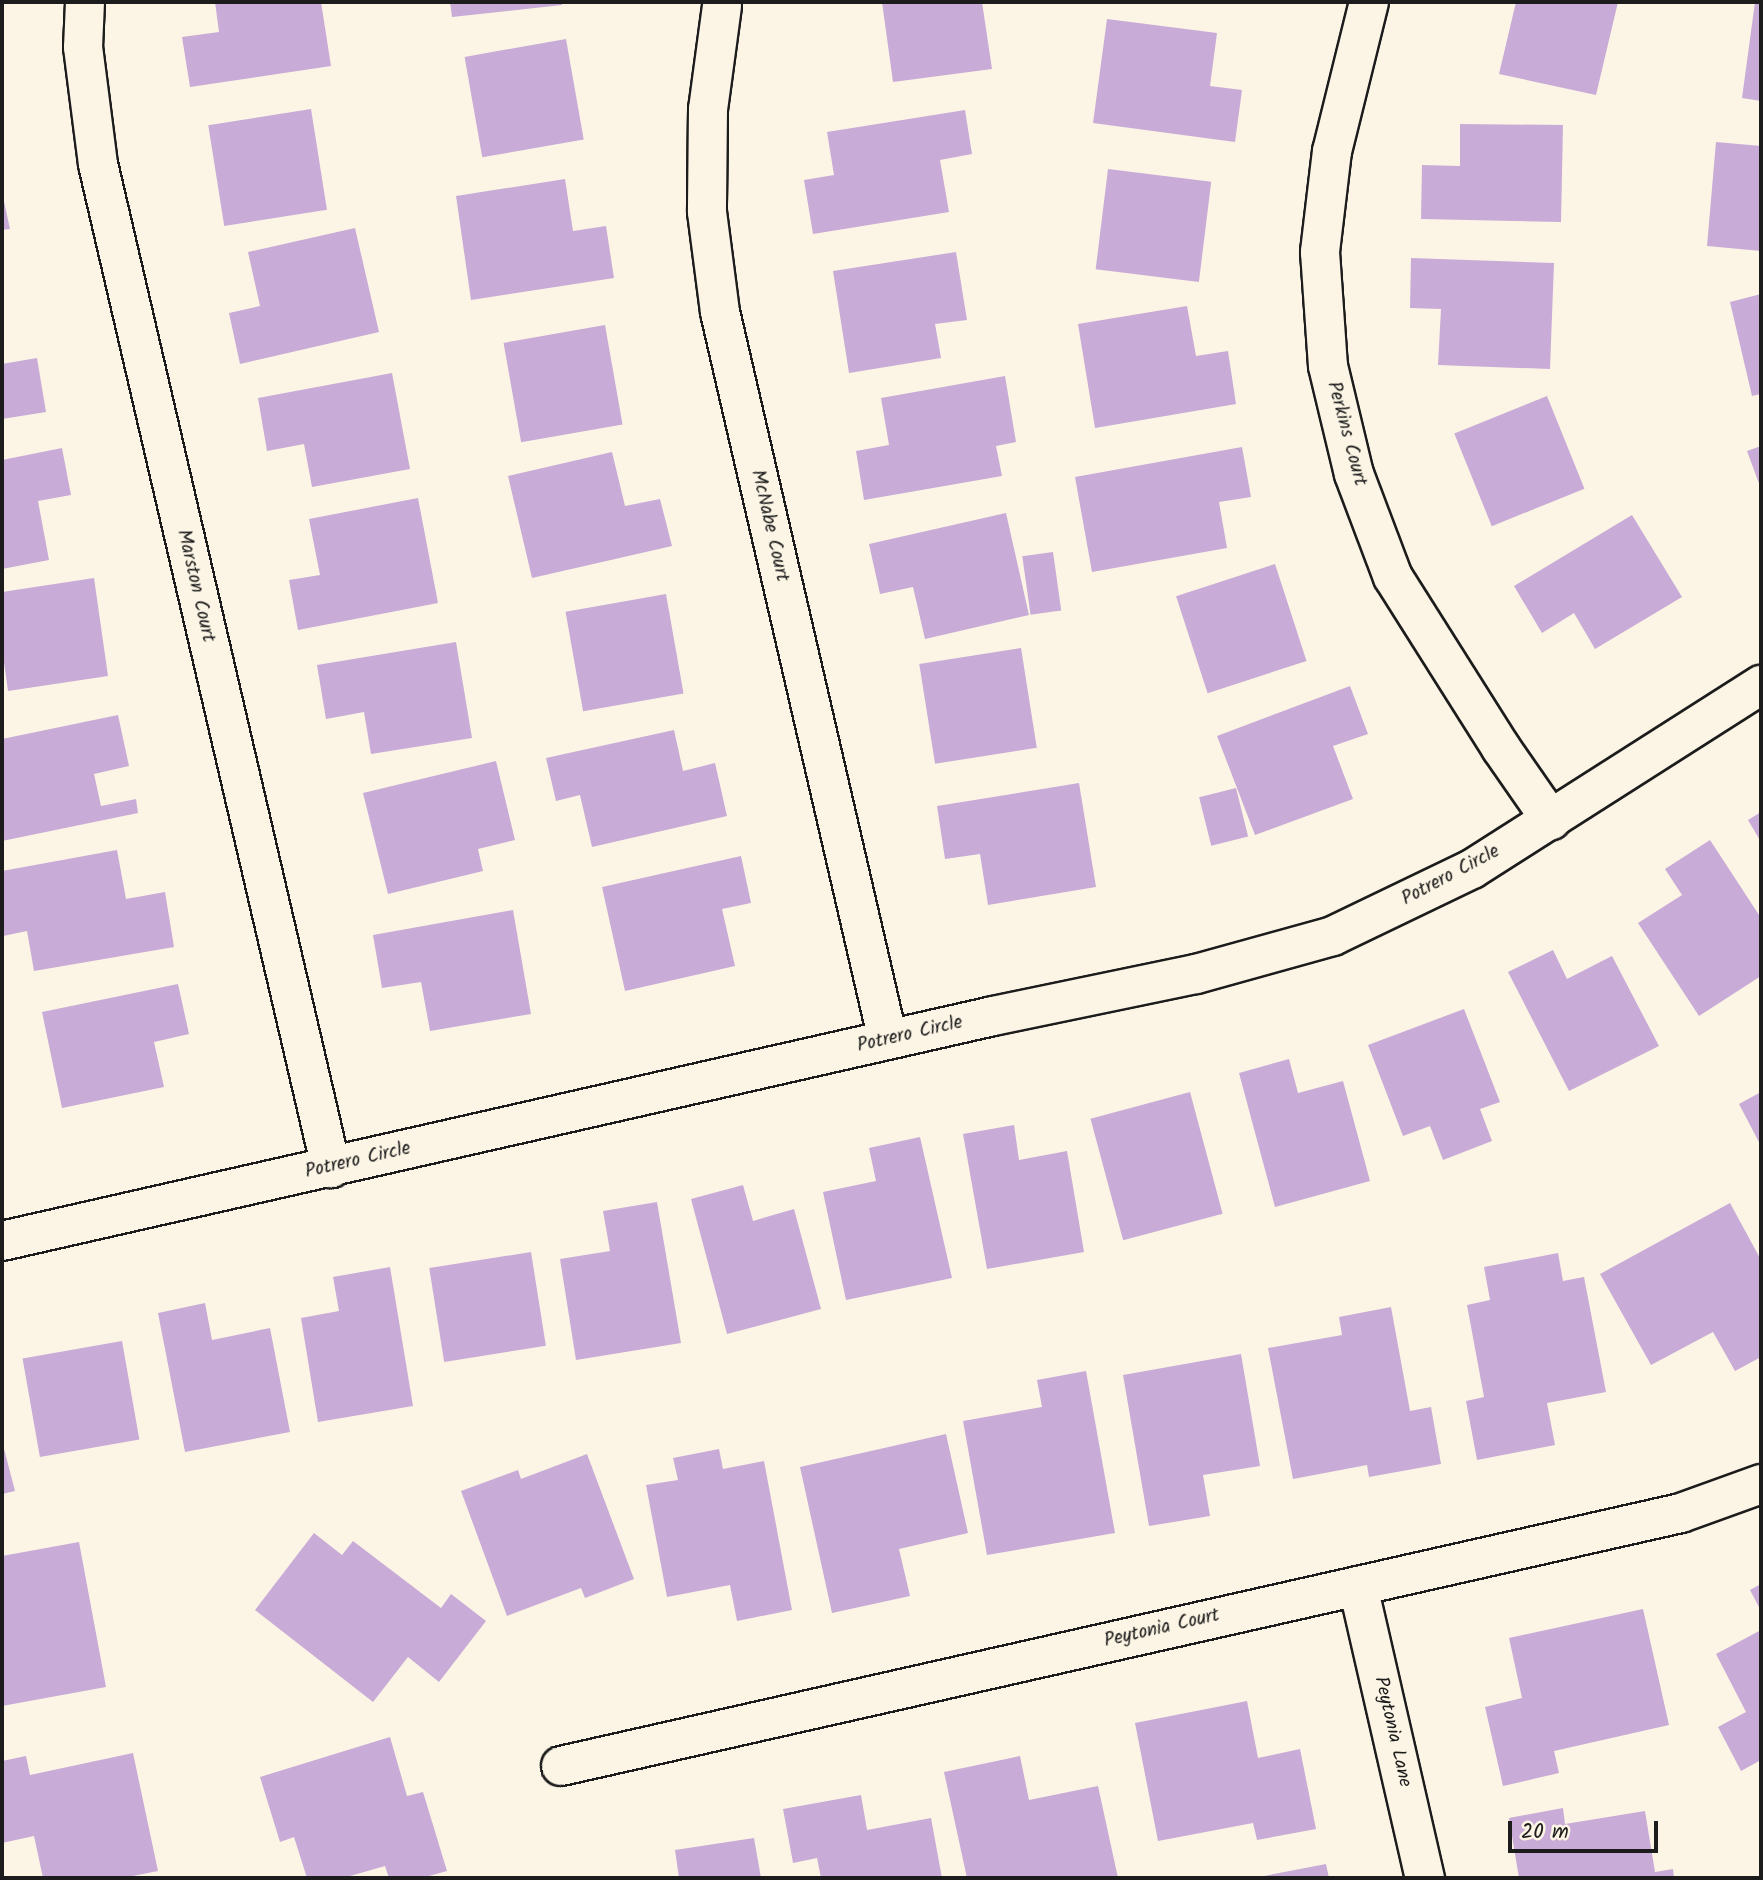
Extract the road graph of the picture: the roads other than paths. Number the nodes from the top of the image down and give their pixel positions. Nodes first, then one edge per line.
1 (85, 2) edge
2 (1369, 2) edge
3 (722, 6) dead end
4 (1761, 685) edge
5 (1550, 820) junction
6 (888, 1040) junction
7 (331, 1168) junction
8 (2, 1241) edge
9 (1761, 1484) edge
10 (1358, 1586) junction
11 (561, 1766) dead end
12 (1425, 1878) edge

1 - 7 street, Marston Court
2 - 5 street, Perkins Court
3 - 6 street, McNabe Court
4 - 5 street, Potrero Circle
5 - 6 street, Potrero Circle
6 - 7 street, Potrero Circle
7 - 8 street, Potrero Circle
9 - 10 street, Peytonia Court
10 - 11 street, Peytonia Court
10 - 12 street, Peytonia Lane

